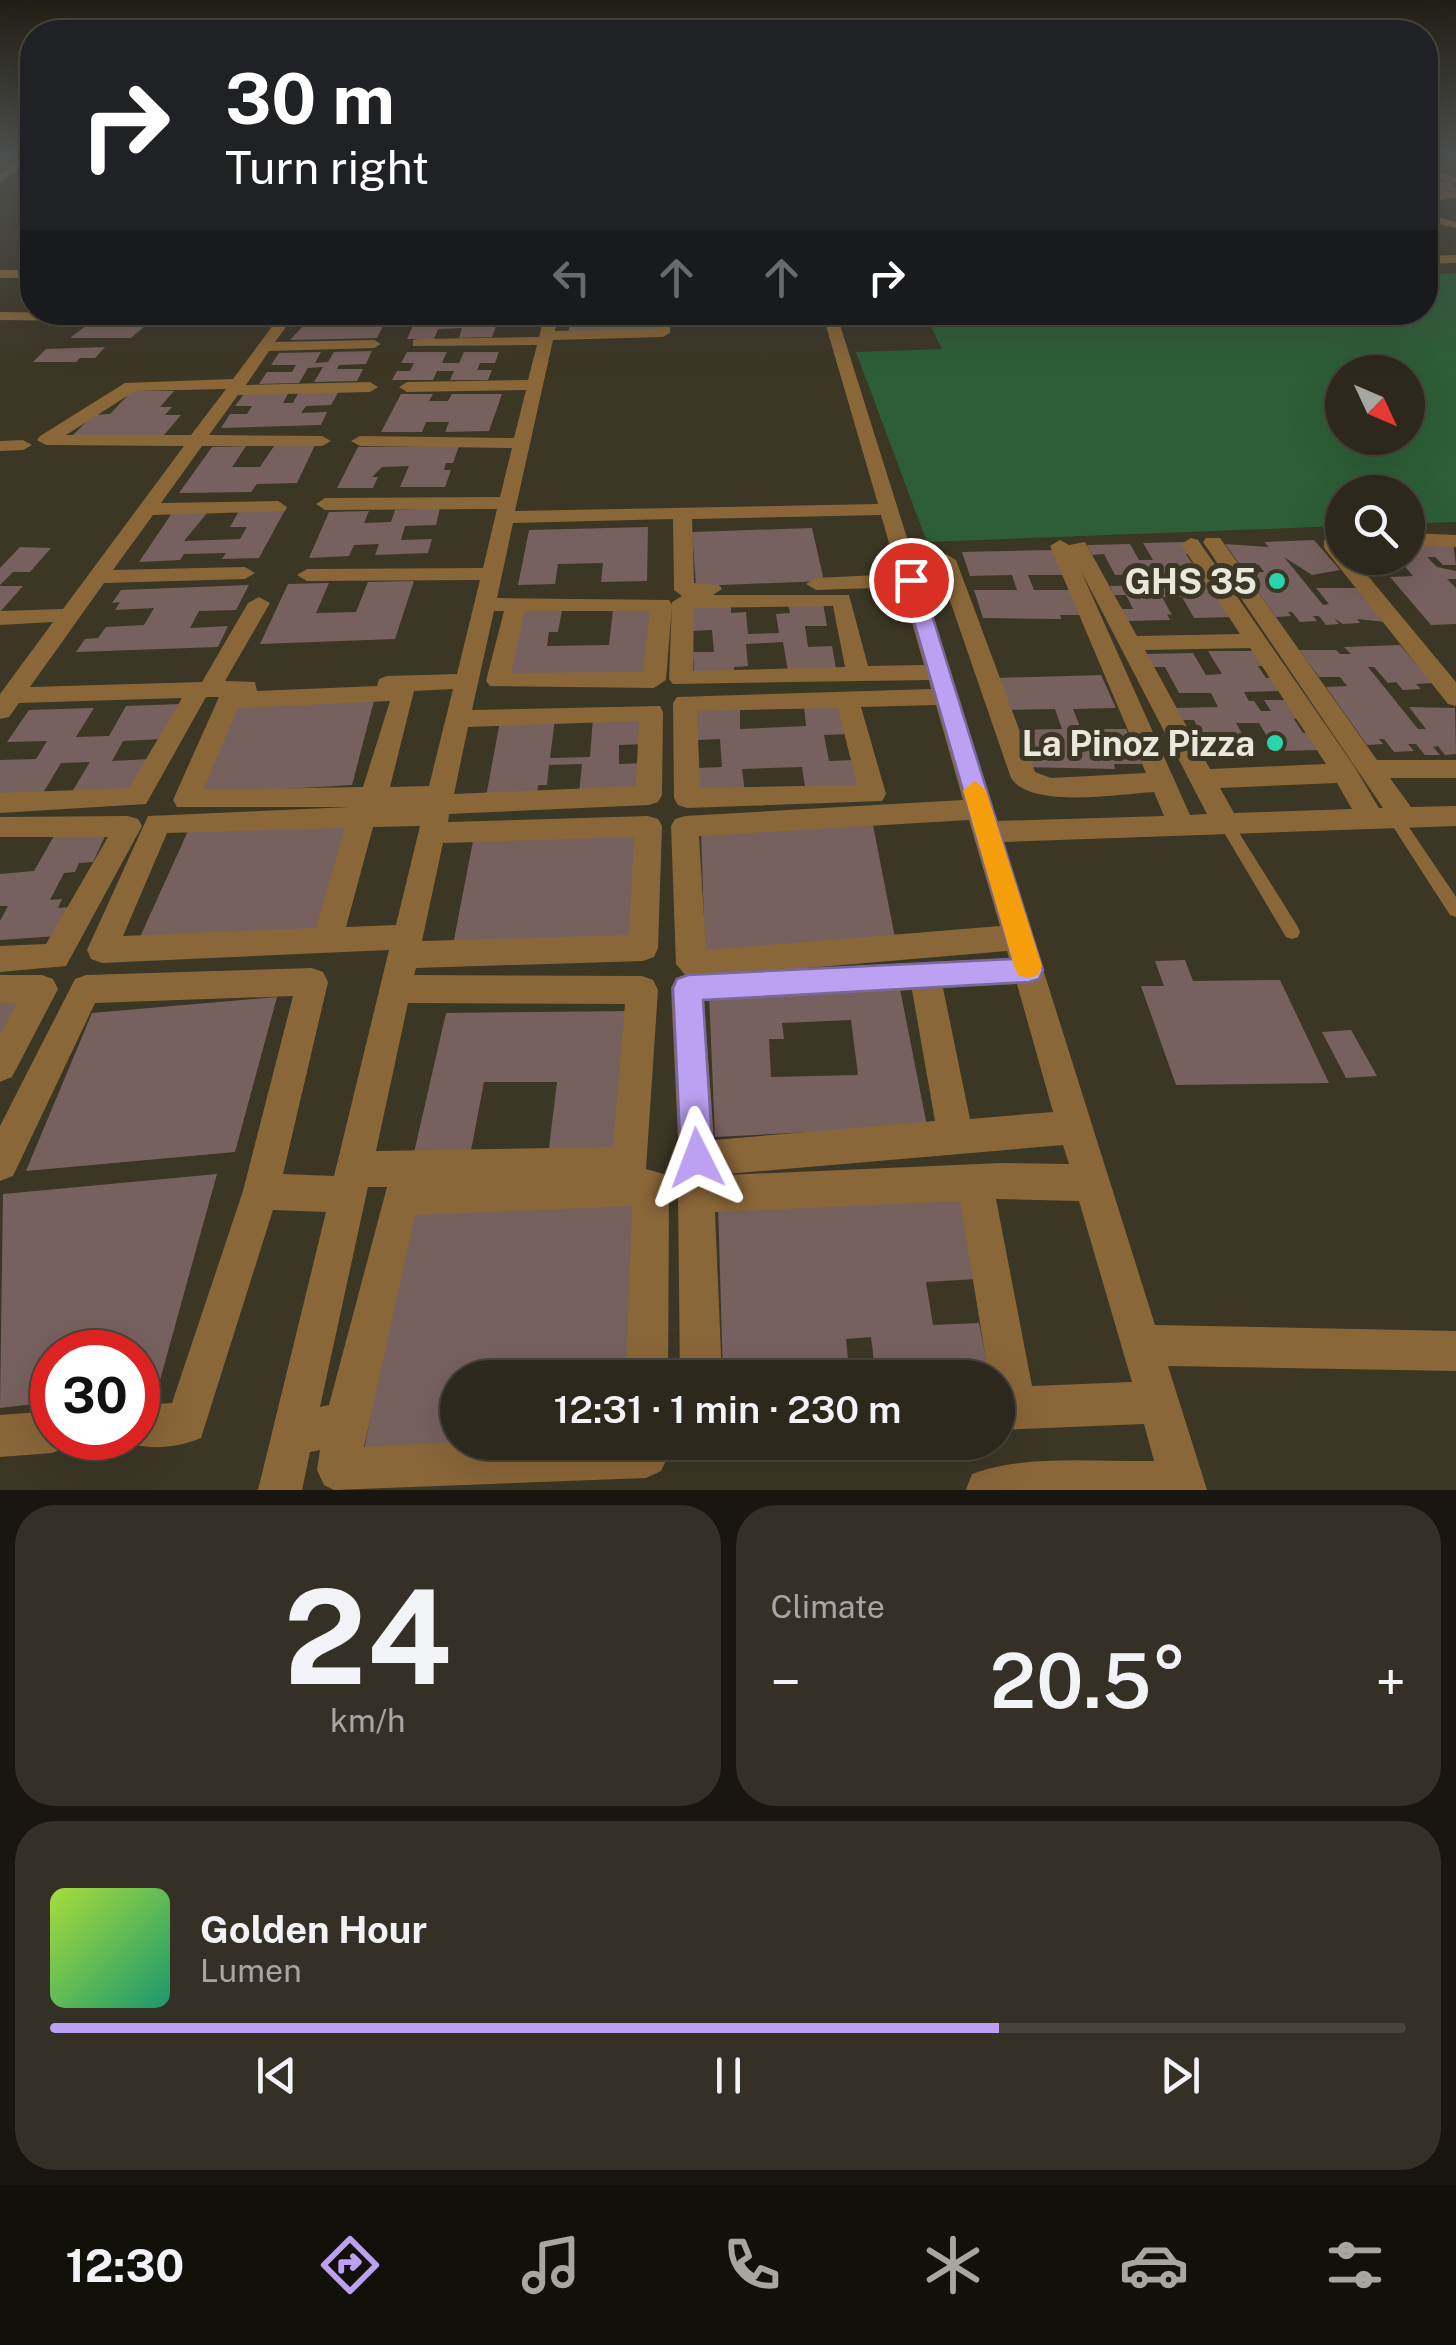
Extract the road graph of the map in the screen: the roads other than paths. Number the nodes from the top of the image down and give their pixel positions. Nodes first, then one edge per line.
1 (71, 325) edge
2 (282, 325) edge
3 (663, 325) edge
4 (833, 325) edge
5 (68, 328) dead end
6 (548, 330) edge
7 (418, 343) dead end
8 (374, 344) dead end
9 (266, 347) junction
10 (536, 385) junction
11 (236, 387) junction
12 (370, 387) dead end
13 (407, 388) dead end
14 (326, 434) dead end
15 (198, 437) junction
16 (360, 441) dead end
17 (522, 443) junction
18 (23, 445) dead end
19 (0, 446) edge
20 (325, 504) dead end
21 (278, 507) dead end
22 (147, 509) junction
23 (890, 509) junction
24 (507, 510) junction
25 (682, 513) junction
26 (1425, 540) edge
27 (1456, 541) edge
28 (946, 560) dead end
29 (244, 573) dead end
30 (307, 575) dead end
31 (1356, 575) edge
32 (1370, 575) edge
33 (98, 578) junction
34 (911, 580) junction
35 (638, 587) dead end
36 (488, 590) junction
37 (259, 603) dead end
38 (516, 604) junction
39 (70, 615) junction
40 (0, 618) edge
41 (1258, 641) junction
42 (1130, 643) junction
43 (858, 673) junction
44 (1456, 676) edge
45 (467, 681) junction
46 (943, 684) junction
47 (204, 689) junction
48 (847, 698) junction
49 (1456, 698) edge
50 (6, 703) edge
51 (458, 720) junction
52 (1456, 768) edge
53 (1373, 769) junction
54 (1344, 773) junction
55 (1200, 779) junction
56 (1164, 782) junction
57 (0, 804) edge
58 (368, 807) junction
59 (437, 812) junction
60 (1456, 816) edge
61 (1390, 819) junction
62 (984, 821) junction
63 (1226, 824) junction
64 (1182, 826) junction
65 (0, 827) edge
66 (1456, 910) edge
67 (1292, 932) dead end
68 (1019, 937) junction
69 (327, 940) junction
70 (405, 946) junction
71 (0, 958) edge
72 (1029, 970) junction
73 (925, 976) junction
74 (0, 989) edge
75 (395, 989) junction
76 (0, 1066) edge
77 (1076, 1126) junction
78 (956, 1138) junction
79 (0, 1163) edge
80 (351, 1182) junction
81 (976, 1182) junction
82 (1093, 1183) junction
83 (261, 1191) junction
84 (1142, 1346) junction
85 (1456, 1351) edge
86 (648, 1360) edge
87 (701, 1360) edge
88 (1000, 1360) edge
89 (1159, 1402) junction
90 (1015, 1408) edge
91 (346, 1423) junction
92 (160, 1425) edge
93 (30, 1434) edge
94 (292, 1435) junction
95 (0, 1436) edge
96 (558, 1460) edge
97 (1184, 1487) edge
98 (1010, 1489) edge
99 (280, 1490) edge

1 - 5 street
2 - 9 street
3 - 6 street
4 - 23 street
6 - 7 street
6 - 10 street
8 - 9 street
9 - 11 street
10 - 13 street
10 - 17 street
11 - 12 street
11 - 15 street
11 - 15 street
14 - 15 street
15 - 22 street
16 - 17 street
17 - 24 street
18 - 19 street
20 - 24 street
21 - 22 street
22 - 33 street
23 - 25 street
23 - 34 street
24 - 25 street
24 - 36 street
25 - 34 street
26 - 27 street
28 - 56 street
29 - 33 street
30 - 36 street
31 - 49 street
32 - 44 street
33 - 39 street
34 - 46 street
35 - 36 street
36 - 38 street
36 - 45 street
37 - 47 street
38 - 38 street
39 - 40 street
39 - 50 street
41 - 42 street
41 - 53 street
41 - 54 street
42 - 55 street
42 - 56 street
43 - 43 street
43 - 46 street
45 - 47 street
45 - 51 street
46 - 48 street
46 - 62 street
47 - 50 street
47 - 57 street
48 - 48 street
51 - 59 street
51 - 59 street
52 - 53 street
53 - 61 street
54 - 55 street
54 - 61 street
55 - 63 street
56 - 64 street
58 - 58 street
58 - 59 street
58 - 69 street
58 - 69 street
59 - 70 street
59 - 70 street
60 - 61 street
61 - 63 street
61 - 66 lane
62 - 64 street
62 - 68 street
62 - 68 street
63 - 64 street
63 - 67 lane
65 - 71 street
68 - 72 street
69 - 70 street
70 - 75 street
72 - 73 street
72 - 77 street
73 - 78 street
73 - 78 street
74 - 76 street
75 - 80 street
75 - 80 street
77 - 78 street
77 - 82 street
79 - 83 street
80 - 83 street
80 - 94 street
81 - 82 street
81 - 87 street
81 - 88 street
82 - 84 street
83 - 92 street
84 - 85 street
84 - 89 street
86 - 91 street
89 - 90 street
89 - 97 street
91 - 94 street
91 - 96 street
93 - 95 street
94 - 99 street
97 - 98 street

